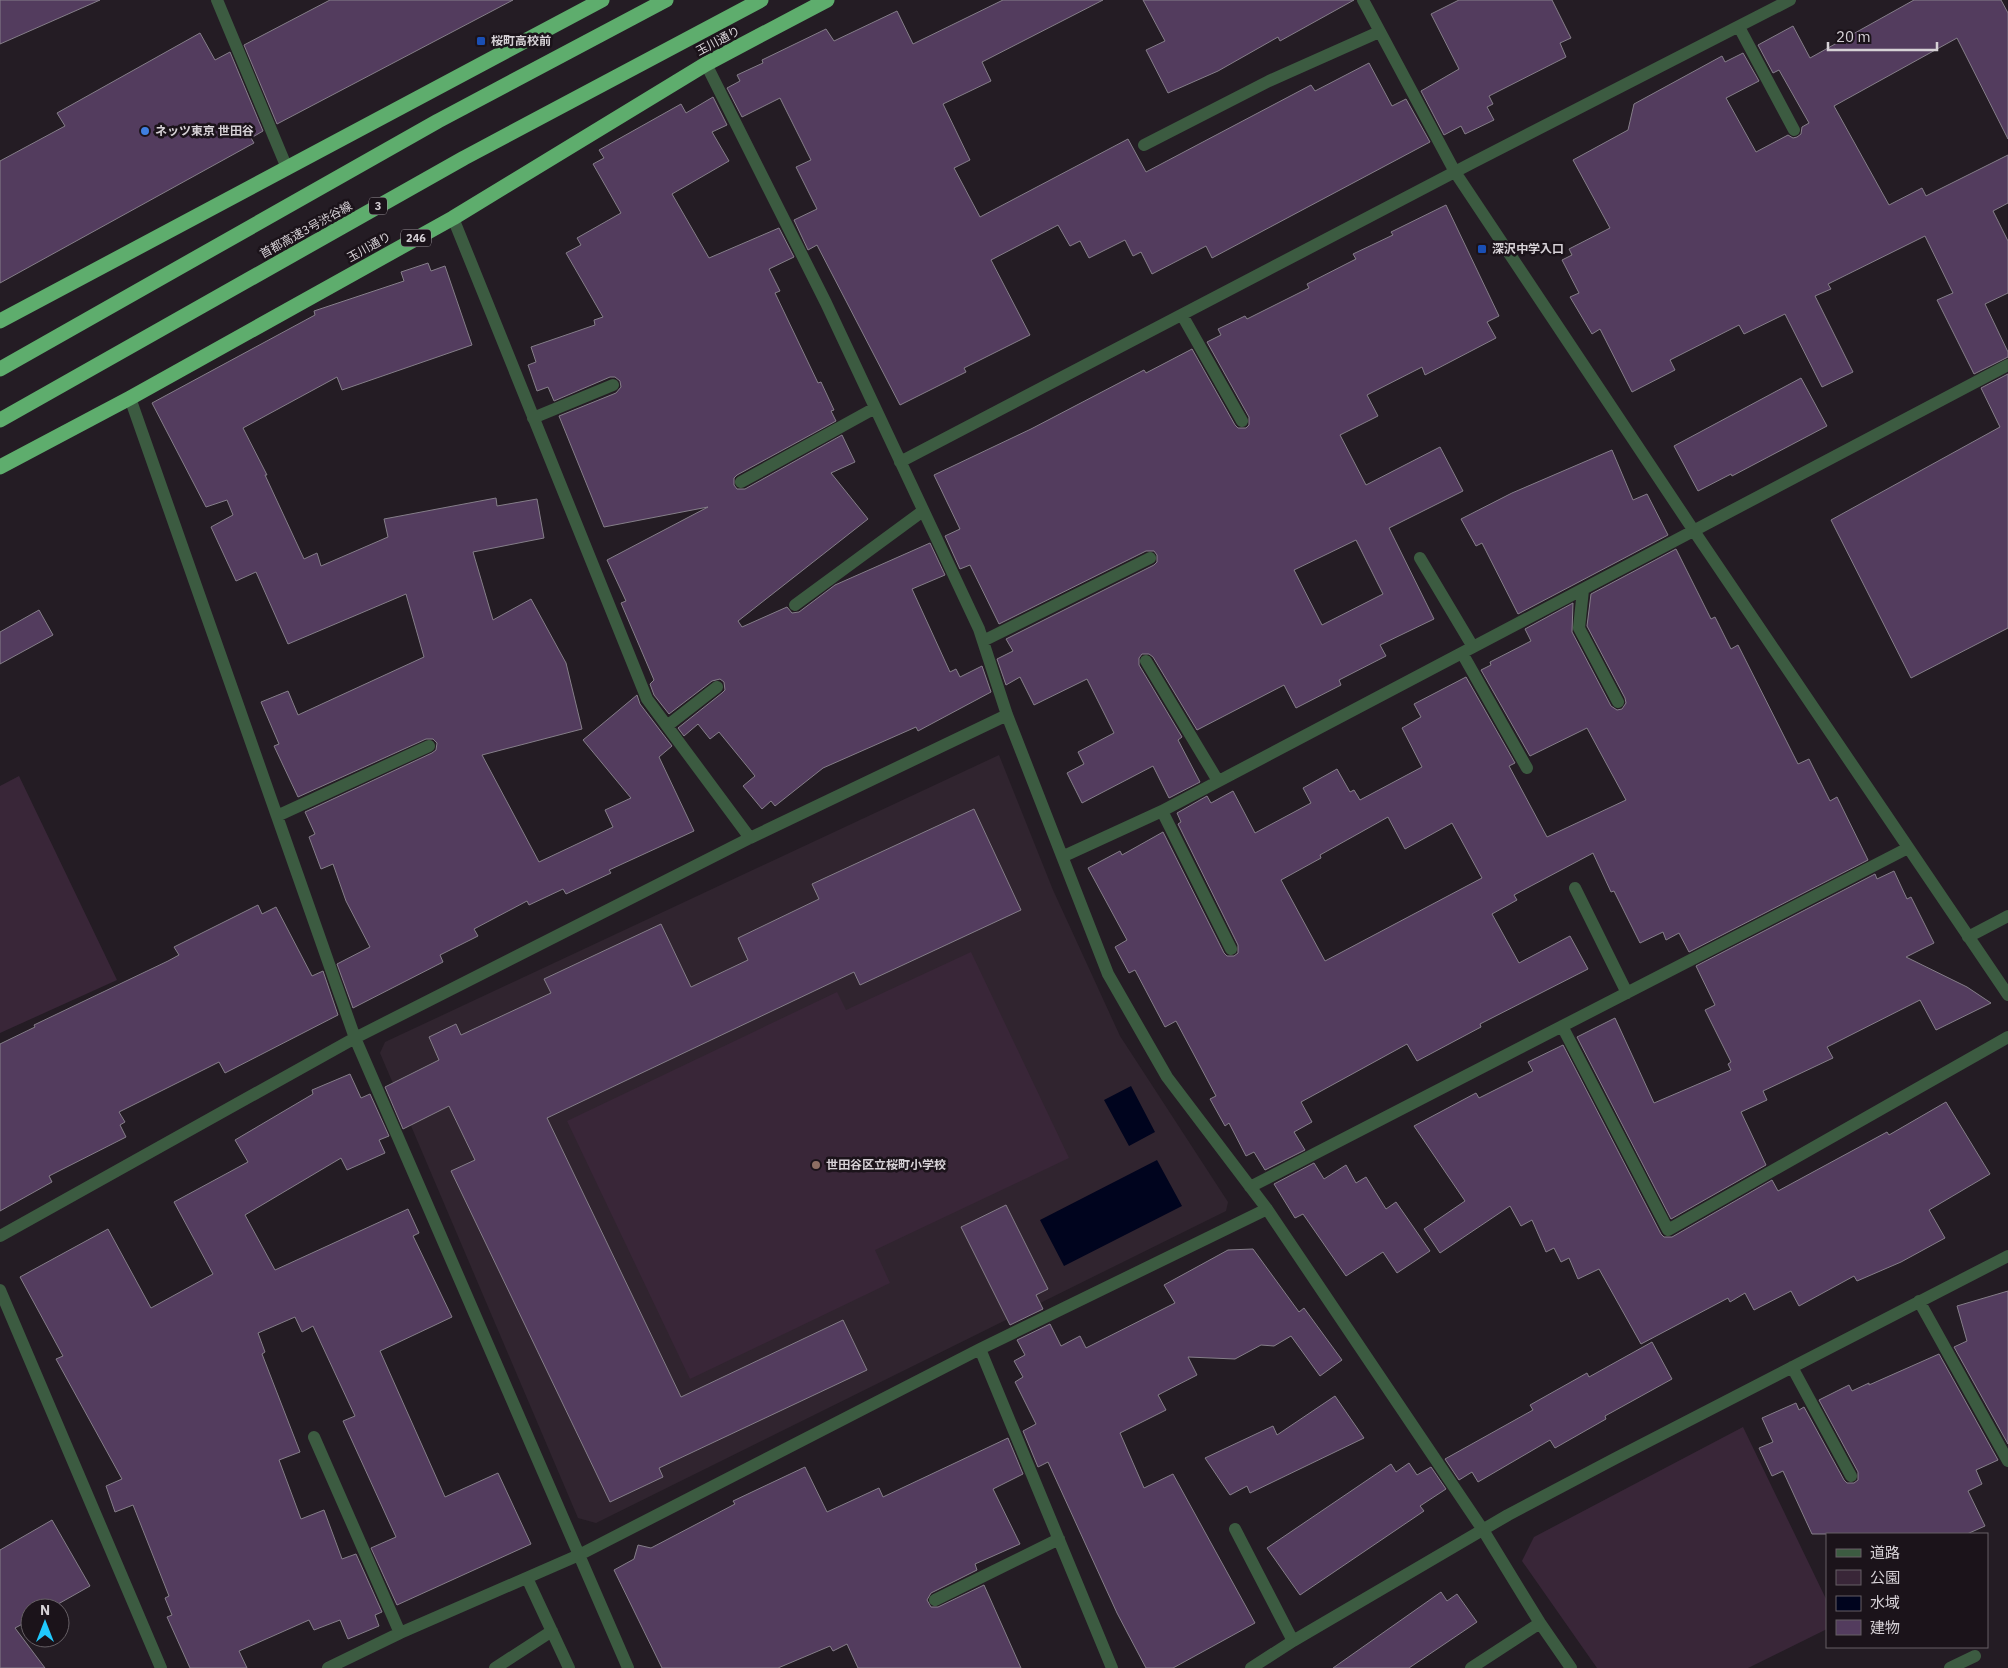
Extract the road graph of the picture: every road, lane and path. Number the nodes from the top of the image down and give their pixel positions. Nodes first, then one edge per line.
1 (217, 0) edge
2 (602, 0) edge
3 (666, 0) edge
4 (761, 0) edge
5 (827, 0) edge
6 (1363, 0) edge
7 (1790, 0) edge
8 (1739, 27) junction
9 (1379, 32) junction
10 (706, 64) junction
11 (1794, 130) dead end
12 (1144, 145) dead end
13 (287, 168) junction
14 (1456, 172) junction
15 (453, 218) junction
16 (1182, 315) junction
17 (0, 321) edge
18 (2008, 365) edge
19 (0, 368) edge
20 (613, 385) dead end
21 (130, 398) junction
22 (875, 408) junction
23 (533, 418) junction
24 (0, 420) edge
25 (1242, 421) dead end
26 (900, 462) junction
27 (0, 467) edge
28 (741, 482) dead end
29 (923, 511) junction
30 (1694, 531) junction
31 (1150, 558) dead end
32 (1420, 558) dead end
33 (1583, 590) junction
34 (794, 605) dead end
35 (983, 641) junction
36 (1468, 650) junction
37 (1146, 661) dead end
38 (717, 687) dead end
39 (1618, 702) dead end
40 (1008, 715) junction
41 (667, 726) junction
42 (429, 746) dead end
43 (1527, 768) dead end
44 (1218, 781) junction
45 (1162, 811) junction
46 (277, 816) junction
47 (750, 838) junction
48 (1908, 848) junction
49 (1064, 856) junction
50 (1576, 888) dead end
51 (2008, 916) edge
52 (1968, 937) junction
53 (1231, 949) dead end
54 (1627, 992) junction
55 (2008, 995) edge
56 (1562, 1026) junction
57 (2008, 1037) edge
58 (355, 1038) junction
59 (1250, 1186) junction
60 (1267, 1209) junction
61 (0, 1236) edge
62 (2008, 1256) edge
63 (0, 1290) edge
64 (1919, 1301) junction
65 (980, 1349) junction
66 (1792, 1367) junction
67 (314, 1437) dead end
68 (2008, 1460) edge
69 (1851, 1476) dead end
70 (1235, 1529) dead end
71 (1482, 1530) junction
72 (1059, 1539) junction
73 (579, 1554) junction
74 (526, 1578) junction
75 (935, 1600) dead end
76 (1540, 1623) junction
77 (552, 1631) junction
78 (400, 1633) junction
79 (1293, 1641) junction
80 (1975, 1656) dead end
81 (161, 1668) edge
82 (328, 1668) edge
83 (495, 1668) edge
84 (569, 1668) edge
85 (628, 1668) edge
86 (1112, 1668) edge
87 (1251, 1668) edge
88 (1471, 1668) edge
89 (1571, 1668) edge
90 (1950, 1668) edge

1 - 13 street
2 - 13 highway
3 - 19 highway
4 - 24 highway, 首都高速3号渋谷線 / 3
5 - 10 highway, 玉川通り / 246
6 - 9 street
7 - 8 street
8 - 11 street
8 - 14 street
9 - 12 street
9 - 14 street
10 - 15 highway, 玉川通り / 246
10 - 22 street
13 - 17 highway
14 - 16 street
14 - 30 street
15 - 21 highway, 玉川通り / 246
15 - 23 street
16 - 25 street
16 - 26 street
18 - 30 street
20 - 23 street
21 - 27 highway, 玉川通り / 246
21 - 46 street
22 - 26 street
22 - 28 street
23 - 41 street
26 - 29 street
29 - 34 street
29 - 35 street
30 - 33 street
30 - 48 street
31 - 35 street
32 - 36 street
33 - 36 street
33 - 39 street
35 - 40 street
36 - 43 street
36 - 44 street
37 - 44 street
38 - 41 street
40 - 47 street
40 - 49 street
41 - 47 street
42 - 46 street
44 - 45 street
45 - 49 street
45 - 53 street
46 - 58 street
47 - 58 street
48 - 52 street
48 - 54 street
49 - 59 street
50 - 54 street
51 - 52 street
52 - 55 street
54 - 56 street
56 - 57 street
56 - 59 street
58 - 61 street
58 - 73 street
59 - 60 street
60 - 65 street
60 - 71 street
62 - 64 street
63 - 81 street
64 - 66 street
64 - 68 street
65 - 72 street
65 - 73 street
66 - 69 street
66 - 71 street
67 - 78 street
70 - 79 street
71 - 76 street
71 - 79 street
72 - 75 street
72 - 86 street
73 - 74 street
73 - 85 street
74 - 77 street
74 - 78 street
76 - 88 street
76 - 89 street
77 - 83 street
77 - 84 street
78 - 82 street
79 - 87 street
80 - 90 street

